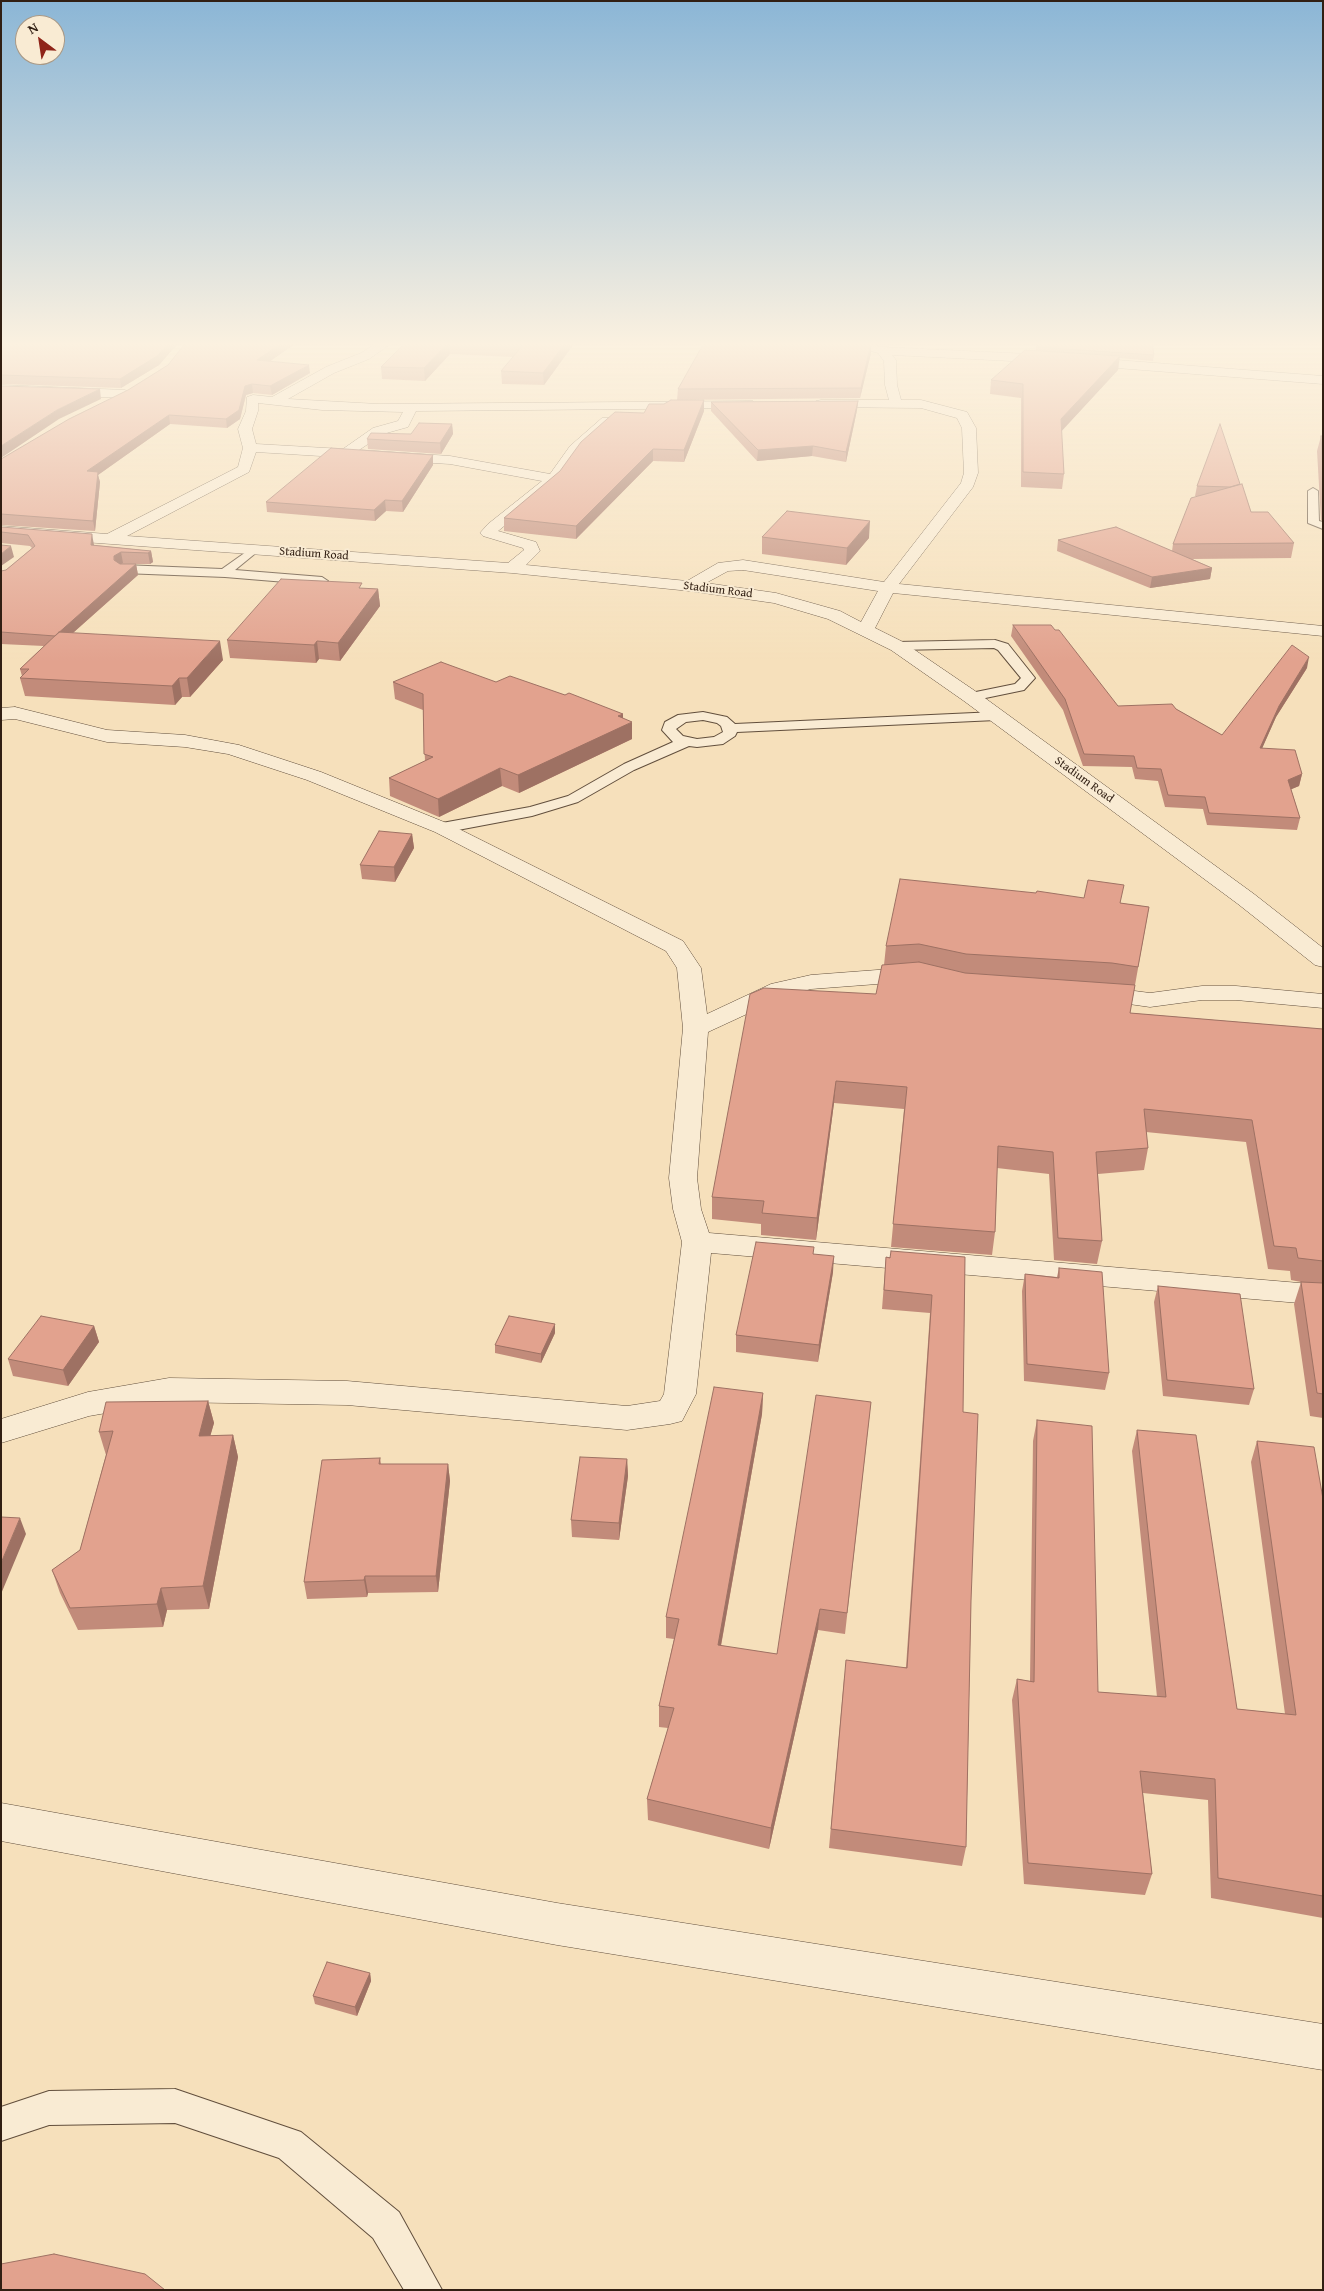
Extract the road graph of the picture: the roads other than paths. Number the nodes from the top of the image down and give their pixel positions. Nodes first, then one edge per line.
1 (250, 448) joint
2 (354, 448) edge
3 (575, 448) edge
4 (970, 448) edge
5 (345, 454) junction
6 (554, 479) junction
7 (1313, 492) dead end
8 (1323, 526) edge
9 (1, 531) edge
10 (111, 538) junction
11 (253, 550) junction
12 (512, 568) junction
13 (123, 569) edge
14 (225, 573) junction
15 (322, 580) edge
16 (690, 586) junction
17 (888, 588) junction
18 (865, 630) junction
19 (1323, 631) edge
20 (897, 646) junction
21 (971, 697) junction
22 (1, 714) edge
23 (996, 716) junction
24 (731, 728) junction
25 (686, 741) junction
26 (442, 828) junction
27 (1323, 960) edge
28 (936, 978) edge
29 (1069, 991) edge
30 (1323, 1001) edge
31 (696, 1028) junction
32 (697, 1242) junction
33 (1323, 1295) edge
34 (1, 1431) edge
35 (1, 1822) edge
36 (1323, 2047) edge
37 (1, 2124) edge
38 (424, 2290) edge

1 - 5 street
1 - 10 street
2 - 5 street
3 - 6 street
4 - 17 street
5 - 6 street
6 - 12 street
7 - 8 lane
9 - 10 street, Stadium Road
10 - 11 street, Stadium Road
11 - 12 street, Stadium Road
11 - 14 lane
12 - 16 street, Stadium Road
13 - 14 lane
14 - 15 lane
16 - 17 street
16 - 18 street, Stadium Road
17 - 18 street
17 - 19 street
18 - 20 street, Stadium Road
20 - 21 street, Stadium Road
20 - 21 lane
21 - 23 street, Stadium Road
22 - 26 street
23 - 24 lane
23 - 27 street, Stadium Road
24 - 25 lane
24 - 25 lane
25 - 26 lane
26 - 31 street
28 - 31 street
29 - 30 street
31 - 32 street
32 - 33 street
32 - 34 street
35 - 36 street
37 - 38 lane

